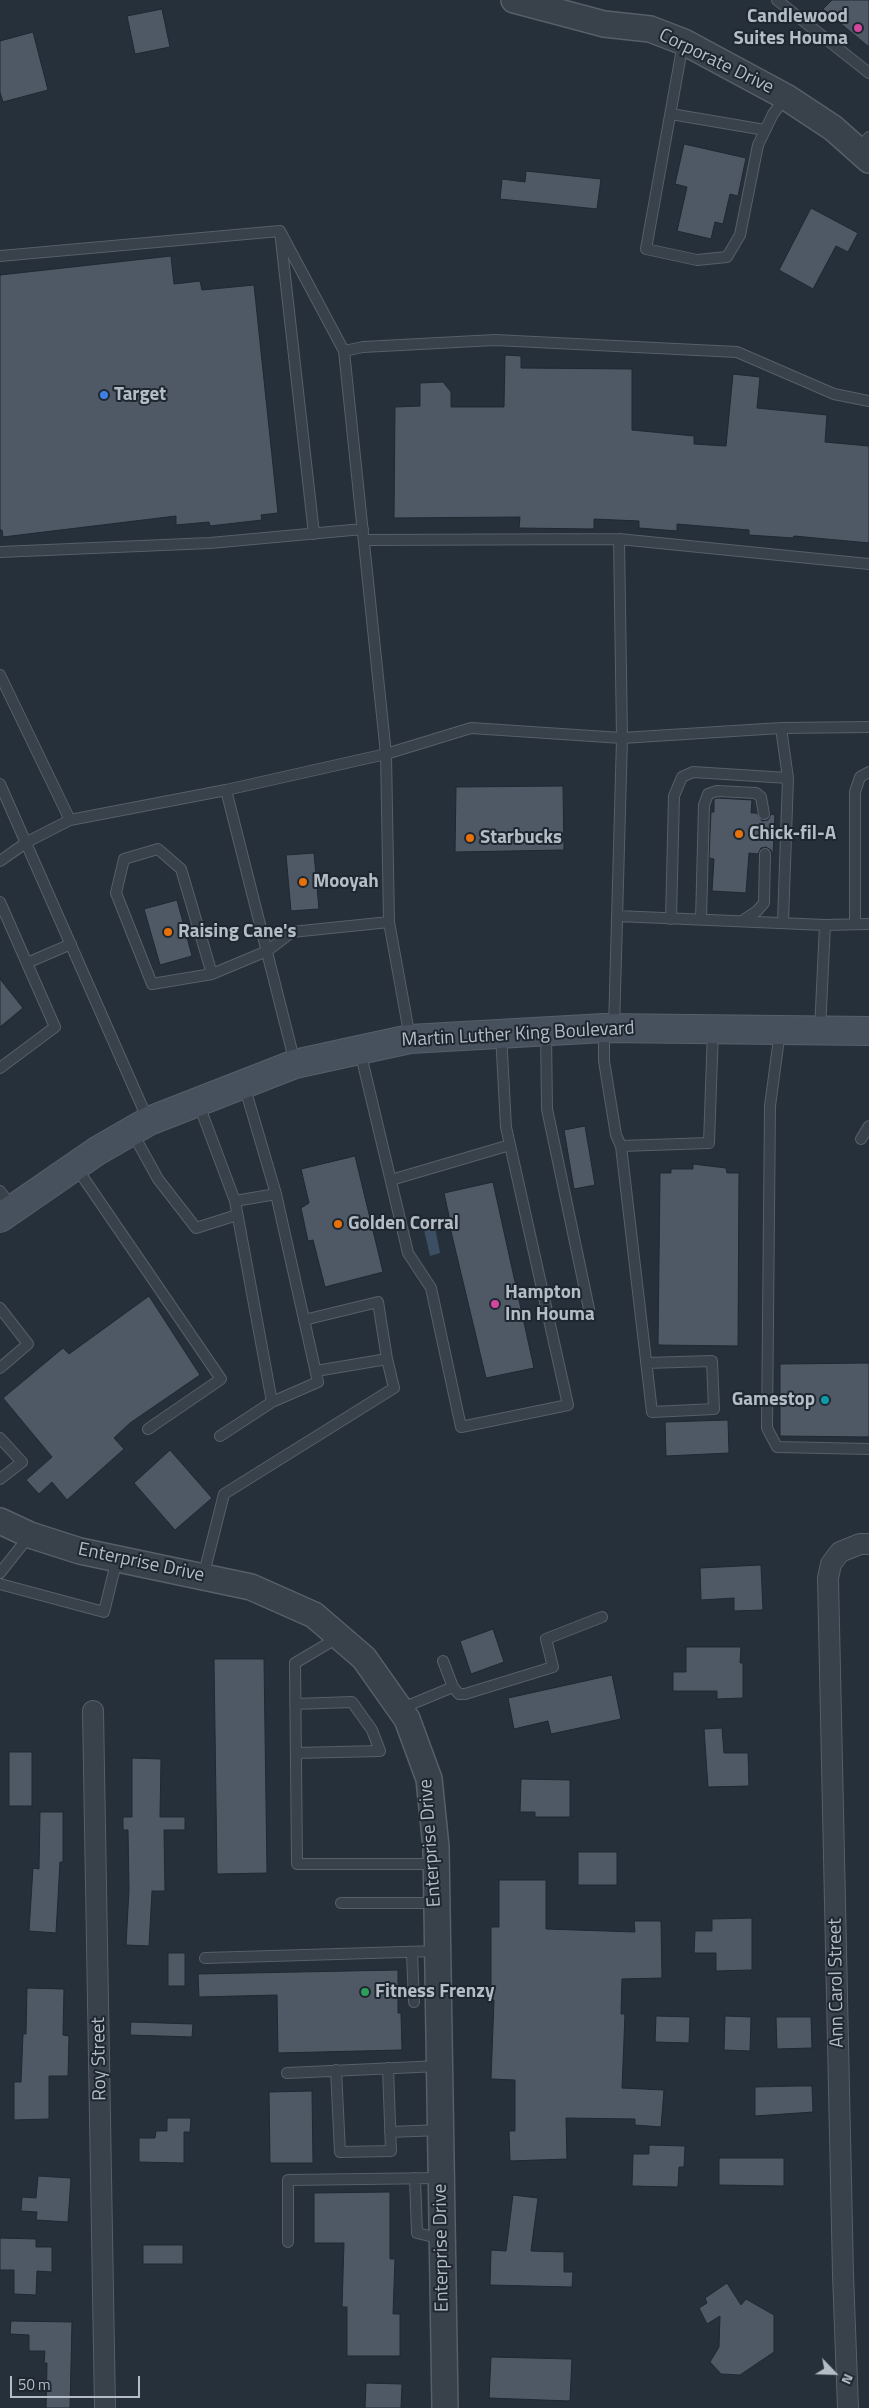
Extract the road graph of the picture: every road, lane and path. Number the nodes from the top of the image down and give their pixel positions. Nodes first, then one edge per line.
1 (514, 0) edge
2 (777, 0) edge
3 (684, 42) junction
4 (869, 73) edge
5 (786, 97) junction
6 (671, 114) junction
7 (765, 130) junction
8 (865, 149) edge
9 (280, 231) junction
10 (0, 256) edge
11 (344, 351) junction
12 (869, 401) edge
13 (364, 528) junction
14 (314, 534) junction
15 (619, 539) junction
16 (364, 540) junction
17 (0, 552) edge
18 (869, 564) edge
19 (0, 675) edge
20 (781, 728) junction
21 (869, 728) edge
22 (622, 738) junction
23 (386, 754) junction
24 (869, 772) edge
25 (788, 778) junction
26 (0, 784) edge
27 (226, 790) junction
28 (764, 814) dead end
29 (70, 820) junction
30 (27, 842) junction
31 (764, 854) dead end
32 (0, 861) edge
33 (0, 902) edge
34 (617, 916) junction
35 (3, 917) edge
36 (671, 919) junction
37 (701, 920) junction
38 (742, 921) junction
39 (389, 922) junction
40 (783, 922) junction
41 (855, 924) junction
42 (869, 924) edge
43 (825, 925) junction
44 (72, 944) junction
45 (267, 952) junction
46 (27, 964) junction
47 (212, 974) junction
48 (609, 1028) junction
49 (713, 1028) junction
50 (546, 1030) junction
51 (780, 1030) junction
52 (820, 1031) junction
53 (869, 1031) edge
54 (500, 1033) junction
55 (410, 1039) junction
56 (359, 1050) junction
57 (296, 1064) junction
58 (0, 1068) edge
59 (244, 1084) junction
60 (198, 1101) junction
61 (140, 1126) junction
62 (869, 1126) edge
63 (861, 1139) dead end
64 (510, 1145) junction
65 (621, 1146) junction
66 (75, 1166) junction
67 (391, 1180) junction
68 (276, 1194) junction
69 (234, 1201) junction
70 (4, 1205) edge
71 (237, 1215) junction
72 (0, 1308) edge
73 (589, 1309) dead end
74 (304, 1320) junction
75 (387, 1359) junction
76 (646, 1362) junction
77 (0, 1368) edge
78 (316, 1371) junction
79 (272, 1402) junction
80 (148, 1429) dead end
81 (220, 1436) dead end
82 (0, 1438) edge
83 (869, 1449) edge
84 (0, 1479) edge
85 (0, 1510) edge
86 (0, 1521) edge
87 (30, 1535) junction
88 (869, 1544) edge
89 (117, 1559) junction
90 (0, 1573) edge
91 (203, 1577) junction
92 (0, 1584) edge
93 (602, 1617) dead end
94 (340, 1637) junction
95 (443, 1661) dead end
96 (453, 1687) junction
97 (295, 1704) junction
98 (400, 1709) junction
99 (93, 1711) dead end
100 (296, 1753) junction
101 (436, 1864) junction
102 (341, 1903) dead end
103 (436, 1903) junction
104 (438, 1951) junction
105 (412, 1953) junction
106 (205, 1958) dead end
107 (414, 2002) dead end
108 (440, 2066) junction
109 (388, 2068) junction
110 (336, 2070) junction
111 (287, 2073) dead end
112 (441, 2130) junction
113 (390, 2132) junction
114 (415, 2178) junction
115 (441, 2178) junction
116 (442, 2239) junction
117 (288, 2242) dead end
118 (105, 2408) edge
119 (445, 2408) edge
120 (848, 2408) edge

1 - 3 street, Corporate Drive
2 - 4 lane
3 - 5 street, Corporate Drive
3 - 6 lane
5 - 7 lane
5 - 8 street, Corporate Drive
6 - 7 lane
6 - 7 lane
9 - 10 lane
9 - 11 lane
9 - 14 lane
11 - 12 lane
11 - 13 lane
13 - 14 lane
13 - 16 lane
14 - 17 lane
15 - 16 lane
15 - 18 lane
15 - 22 lane
16 - 23 lane
19 - 29 lane
20 - 21 lane
20 - 22 lane
20 - 25 lane
22 - 23 lane
22 - 34 lane
23 - 27 lane
23 - 39 lane
24 - 41 lane
25 - 36 lane
25 - 40 lane
26 - 30 lane
27 - 29 lane
27 - 45 lane
28 - 37 lane
29 - 30 lane
30 - 32 lane
30 - 44 lane
31 - 38 lane
33 - 35 lane
34 - 36 lane
34 - 48 lane
35 - 46 lane
36 - 37 lane
37 - 38 lane
38 - 40 lane
39 - 45 lane
39 - 55 lane
40 - 43 lane
41 - 42 lane
41 - 43 lane
43 - 52 lane
44 - 46 lane
44 - 61 lane
45 - 47 lane
45 - 57 lane
46 - 58 lane
47 - 47 lane
48 - 49 main road, Martin Luther King Boulevard
48 - 50 main road, Martin Luther King Boulevard
48 - 65 lane
49 - 51 main road, Martin Luther King Boulevard
49 - 65 lane
50 - 54 main road, Martin Luther King Boulevard
50 - 73 lane
51 - 52 main road, Martin Luther King Boulevard
51 - 83 lane
52 - 53 main road, Martin Luther King Boulevard
54 - 55 main road, Martin Luther King Boulevard
54 - 64 lane
55 - 56 main road, Martin Luther King Boulevard
56 - 57 main road, Martin Luther King Boulevard
56 - 67 lane
57 - 59 main road, Martin Luther King Boulevard
59 - 60 main road, Martin Luther King Boulevard
59 - 68 lane
60 - 61 main road, Martin Luther King Boulevard
60 - 69 lane
61 - 66 main road, Martin Luther King Boulevard
61 - 71 lane
62 - 63 lane
64 - 67 lane
64 - 67 lane
65 - 76 lane
66 - 70 main road, Martin Luther King Boulevard
66 - 80 lane
68 - 69 lane
68 - 74 lane
69 - 71 lane
71 - 79 lane
72 - 77 lane
74 - 75 lane
74 - 78 lane
75 - 78 lane
75 - 91 lane
76 - 76 lane
78 - 79 lane
79 - 81 lane
82 - 84 lane
85 - 87 street, Enterprise Drive
86 - 87 street, Enterprise Drive
87 - 89 street, Enterprise Drive
87 - 90 lane
88 - 120 street, Ann Carol Street
89 - 91 street, Enterprise Drive
89 - 92 lane
91 - 94 street, Enterprise Drive
93 - 96 lane
94 - 97 lane
94 - 98 street, Enterprise Drive
95 - 96 lane
96 - 98 lane
97 - 100 lane
97 - 100 lane
98 - 101 street, Enterprise Drive
99 - 118 street, Roy Street
100 - 101 lane
101 - 103 street, Enterprise Drive
102 - 103 lane
103 - 104 street, Enterprise Drive
104 - 105 lane
104 - 108 street, Enterprise Drive
105 - 106 lane
105 - 107 lane
108 - 109 lane
108 - 112 street, Enterprise Drive
109 - 110 lane
109 - 113 lane
110 - 111 lane
110 - 113 lane
112 - 113 lane
112 - 115 street, Enterprise Drive
114 - 115 lane
114 - 116 lane
114 - 117 lane
115 - 116 street, Enterprise Drive
116 - 119 street, Enterprise Drive

